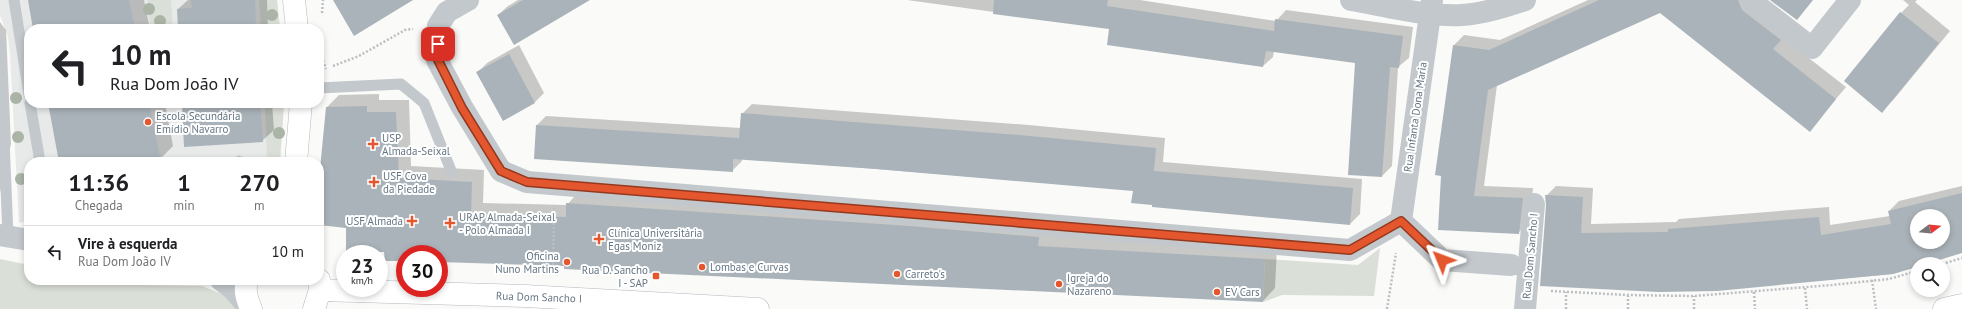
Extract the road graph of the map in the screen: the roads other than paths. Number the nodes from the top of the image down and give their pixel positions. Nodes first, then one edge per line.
1 (14, 0) edge
2 (294, 0) edge
3 (468, 0) edge
4 (1351, 0) edge
5 (1525, 0) edge
6 (1750, 0) edge
7 (1850, 0) edge
8 (1431, 6) edge
9 (297, 24) edge
10 (0, 42) edge
11 (24, 63) edge
12 (324, 88) edge
13 (31, 108) edge
14 (301, 108) edge
15 (39, 157) edge
16 (296, 157) edge
17 (452, 173) dead end
18 (1534, 204) dead end
19 (1401, 221) junction
20 (4, 235) edge
21 (24, 239) edge
22 (1511, 265) dead end
23 (228, 285) edge
24 (246, 285) edge
25 (318, 293) edge
26 (525, 303) edge
27 (1962, 305) edge
28 (250, 309) edge
29 (758, 309) edge
30 (1525, 309) edge
31 (1944, 309) edge

1 - 11 lane
2 - 9 main road
3 - 19 street
4 - 8 street
5 - 8 street
6 - 7 street
8 - 19 street, Rua Infanta Dona Maria
10 - 20 lane
12 - 17 lane
13 - 15 lane
14 - 16 main road
18 - 30 street, Rua Dom Sancho I
19 - 22 street
20 - 21 street
23 - 28 street
24 - 28 main road
25 - 26 main road, Rua Dom Sancho I
26 - 29 main road, Rua Dom Sancho I
27 - 31 main road

